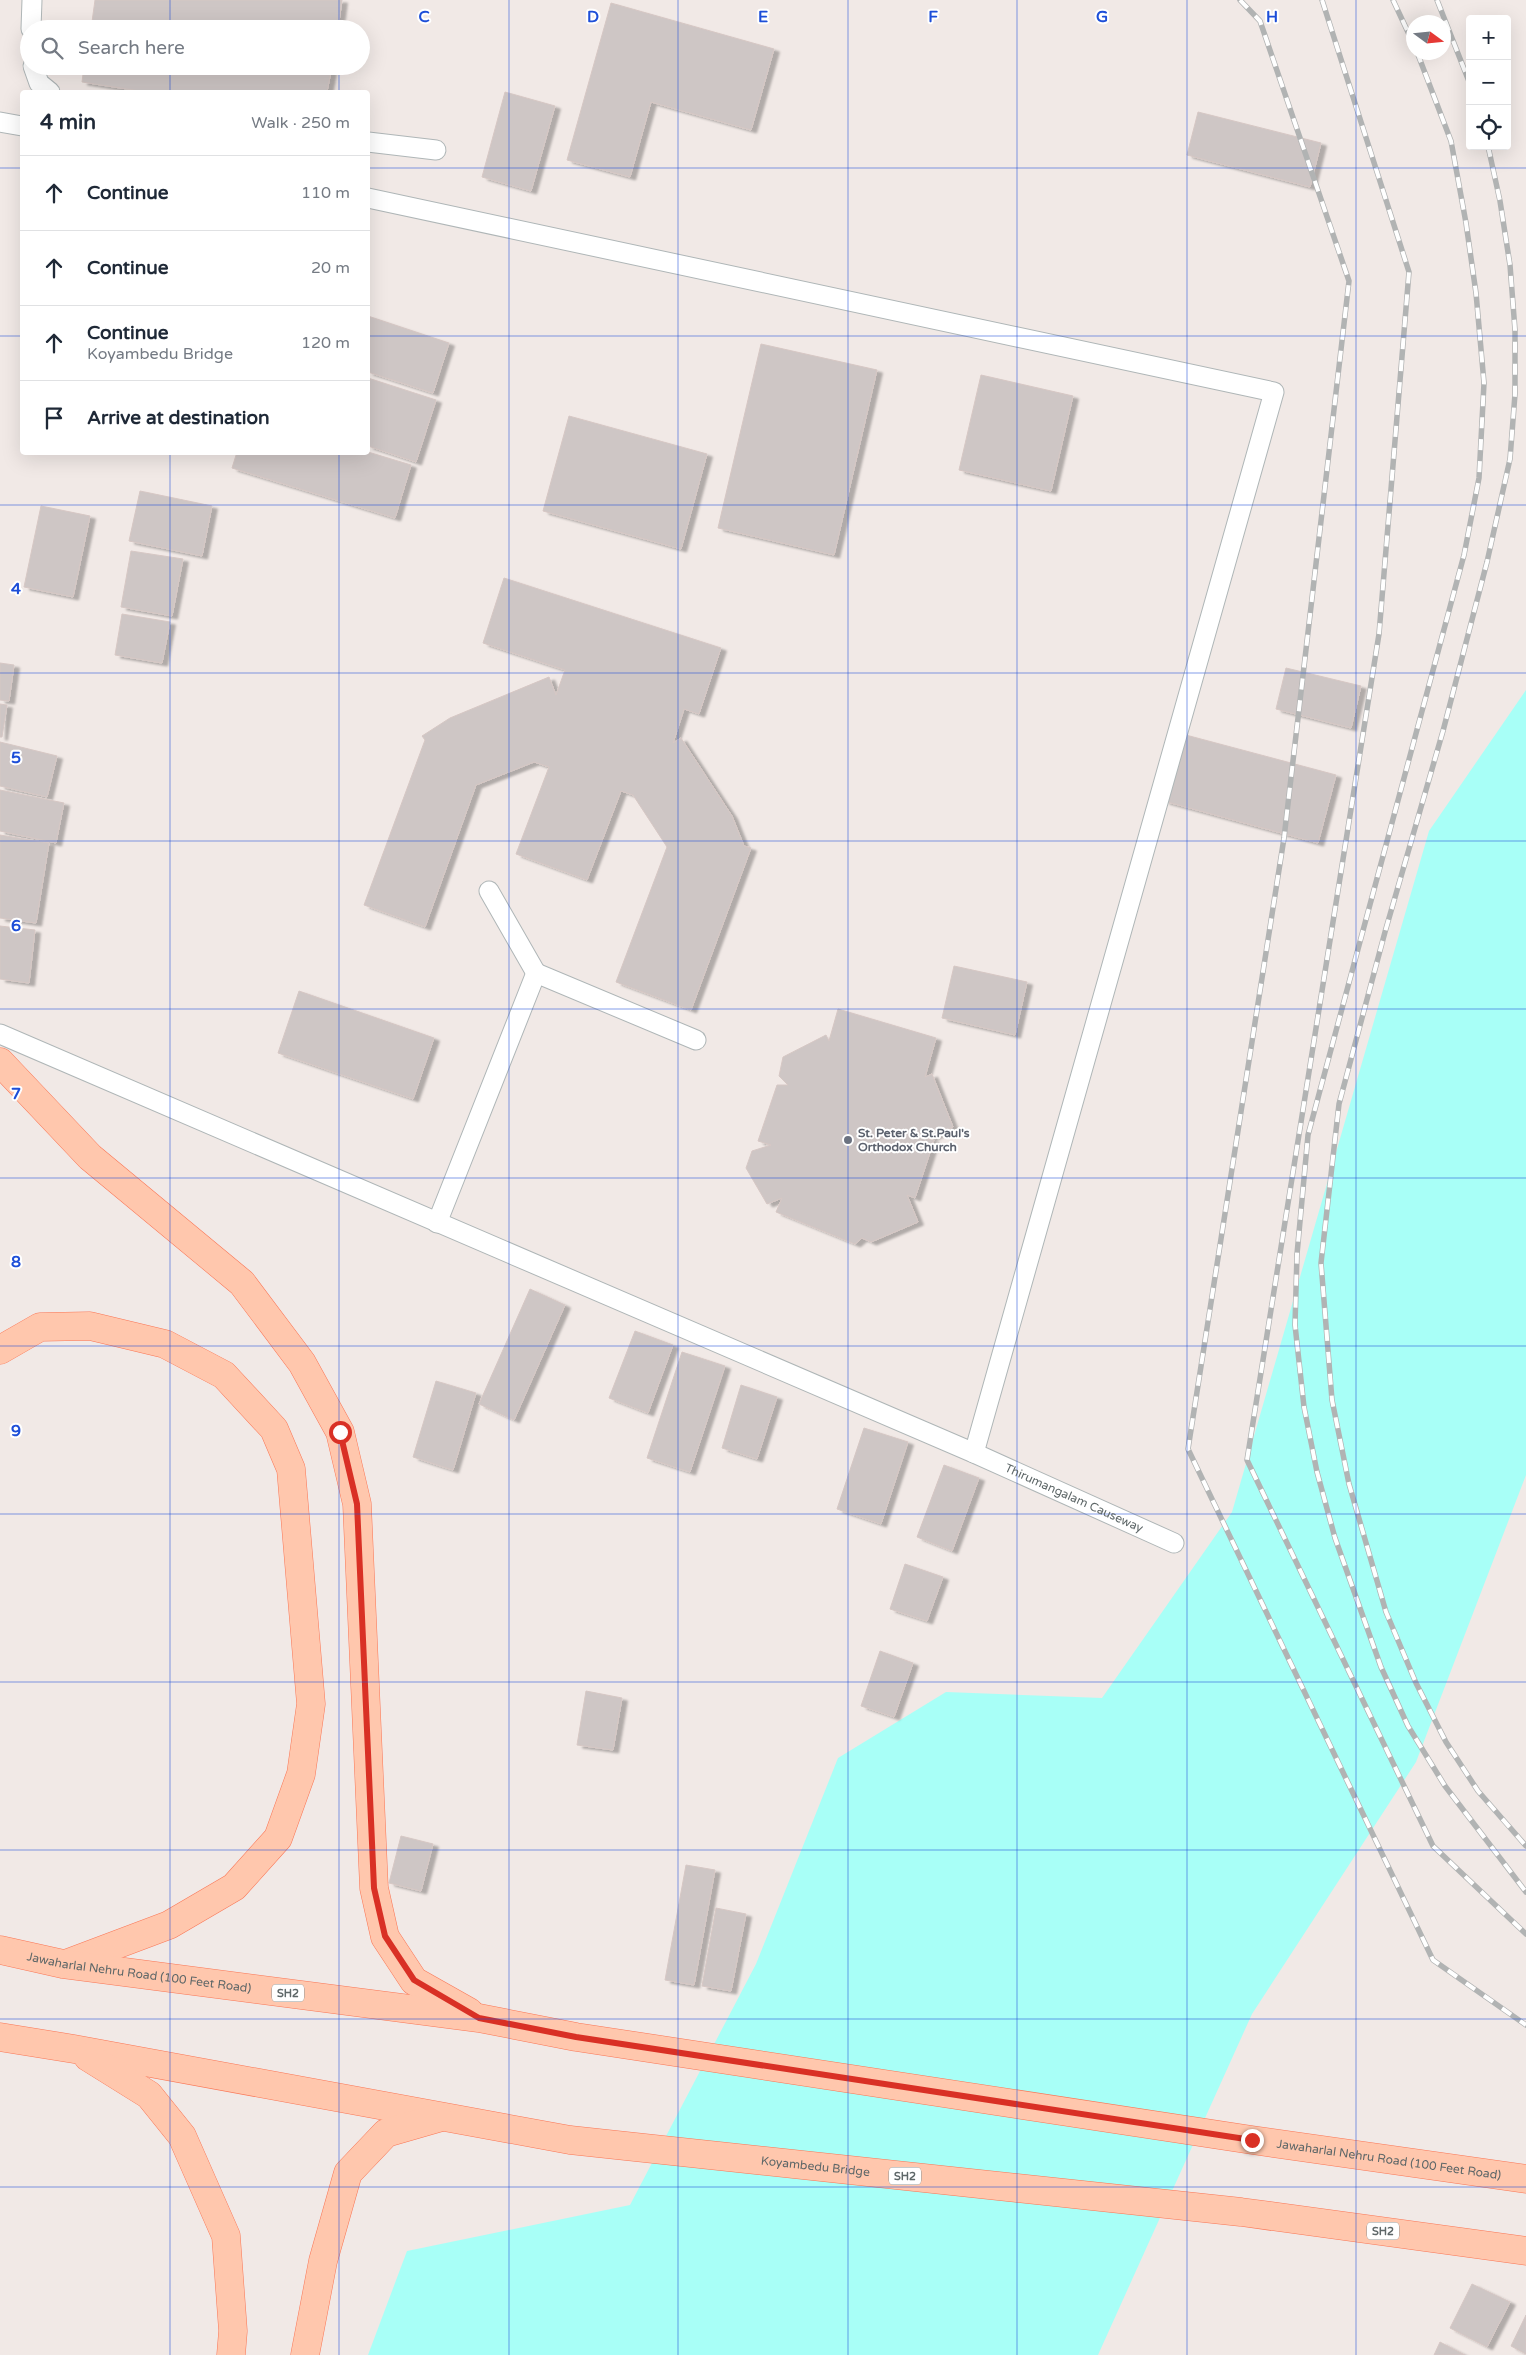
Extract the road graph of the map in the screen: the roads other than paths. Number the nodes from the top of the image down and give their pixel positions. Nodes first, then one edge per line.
1 (32, 0) edge
2 (31, 20) edge
3 (36, 75) edge
4 (48, 90) edge
5 (0, 122) edge
6 (20, 126) edge
7 (370, 142) edge
8 (436, 150) dead end
9 (370, 198) edge
10 (489, 891) dead end
11 (536, 973) junction
12 (0, 1034) edge
13 (696, 1040) dead end
14 (0, 1062) edge
15 (437, 1222) junction
16 (0, 1350) edge
17 (974, 1453) junction
18 (1174, 1543) dead end
19 (0, 1950) edge
20 (63, 1964) junction
21 (479, 2018) junction
22 (0, 2038) edge
23 (74, 2049) junction
24 (444, 2116) junction
25 (1526, 2179) edge
26 (1526, 2251) edge
27 (231, 2355) edge
28 (305, 2355) edge

1 - 2 lane
3 - 4 lane
5 - 6 lane
7 - 8 lane
9 - 17 lane
10 - 11 lane
11 - 13 lane
11 - 15 lane
12 - 15 lane, Thirumangalam Causeway
14 - 21 main road
15 - 17 lane, Thirumangalam Causeway
16 - 20 main road
17 - 18 lane, Thirumangalam Causeway
19 - 20 main road, Jawaharlal Nehru Road (100 Feet Road) / SH2
20 - 21 main road, Jawaharlal Nehru Road (100 Feet Road) / SH2
21 - 25 main road, Jawaharlal Nehru Road (100 Feet Road) / SH2
22 - 23 main road, SH2
23 - 24 main road, SH2
23 - 27 main road
24 - 26 main road, Koyambedu Bridge / SH2
24 - 28 main road

